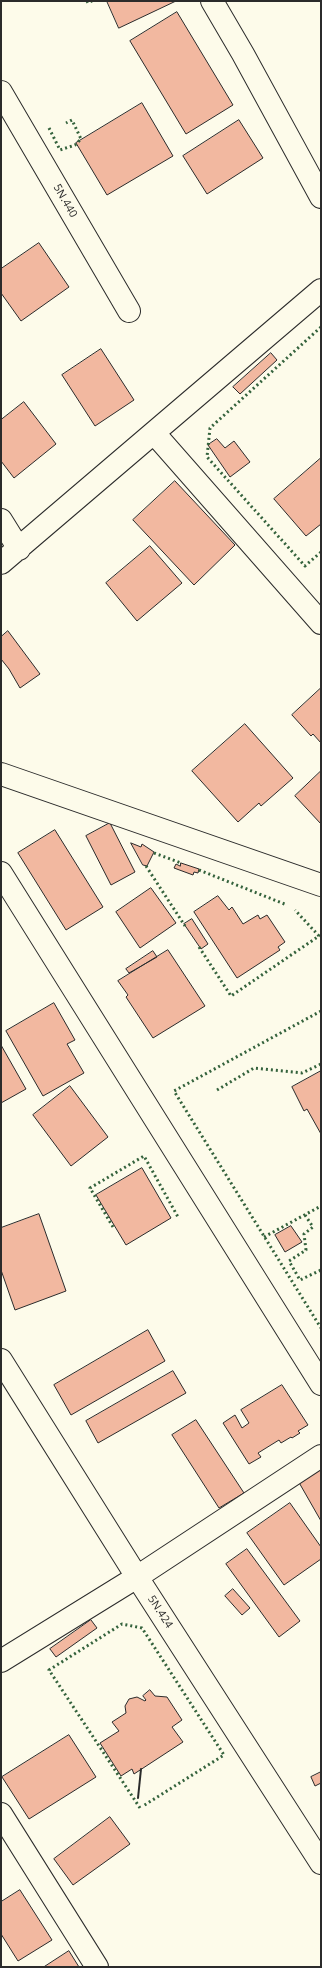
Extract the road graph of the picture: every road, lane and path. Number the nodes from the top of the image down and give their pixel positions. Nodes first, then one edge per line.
1 (212, 1) edge
2 (1, 92) edge
3 (321, 198) edge
4 (321, 290) edge
5 (129, 311) dead end
6 (154, 433) junction
7 (1, 520) edge
8 (19, 548) junction
9 (1, 563) edge
10 (321, 623) edge
11 (1, 774) edge
12 (1, 873) edge
13 (320, 885) edge
14 (1, 1360) edge
15 (321, 1384) edge
16 (321, 1456) edge
17 (137, 1577) junction
18 (1, 1660) edge
19 (1, 1814) edge
20 (321, 1863) edge
21 (97, 1967) edge

1 - 3 street
2 - 5 street, 5N.440
4 - 6 street
6 - 8 street
6 - 10 street
7 - 8 street
8 - 9 street
11 - 13 street
12 - 15 street
14 - 17 street, 5N.424
16 - 17 street
17 - 18 street
17 - 20 street, 5N.424
19 - 21 street

